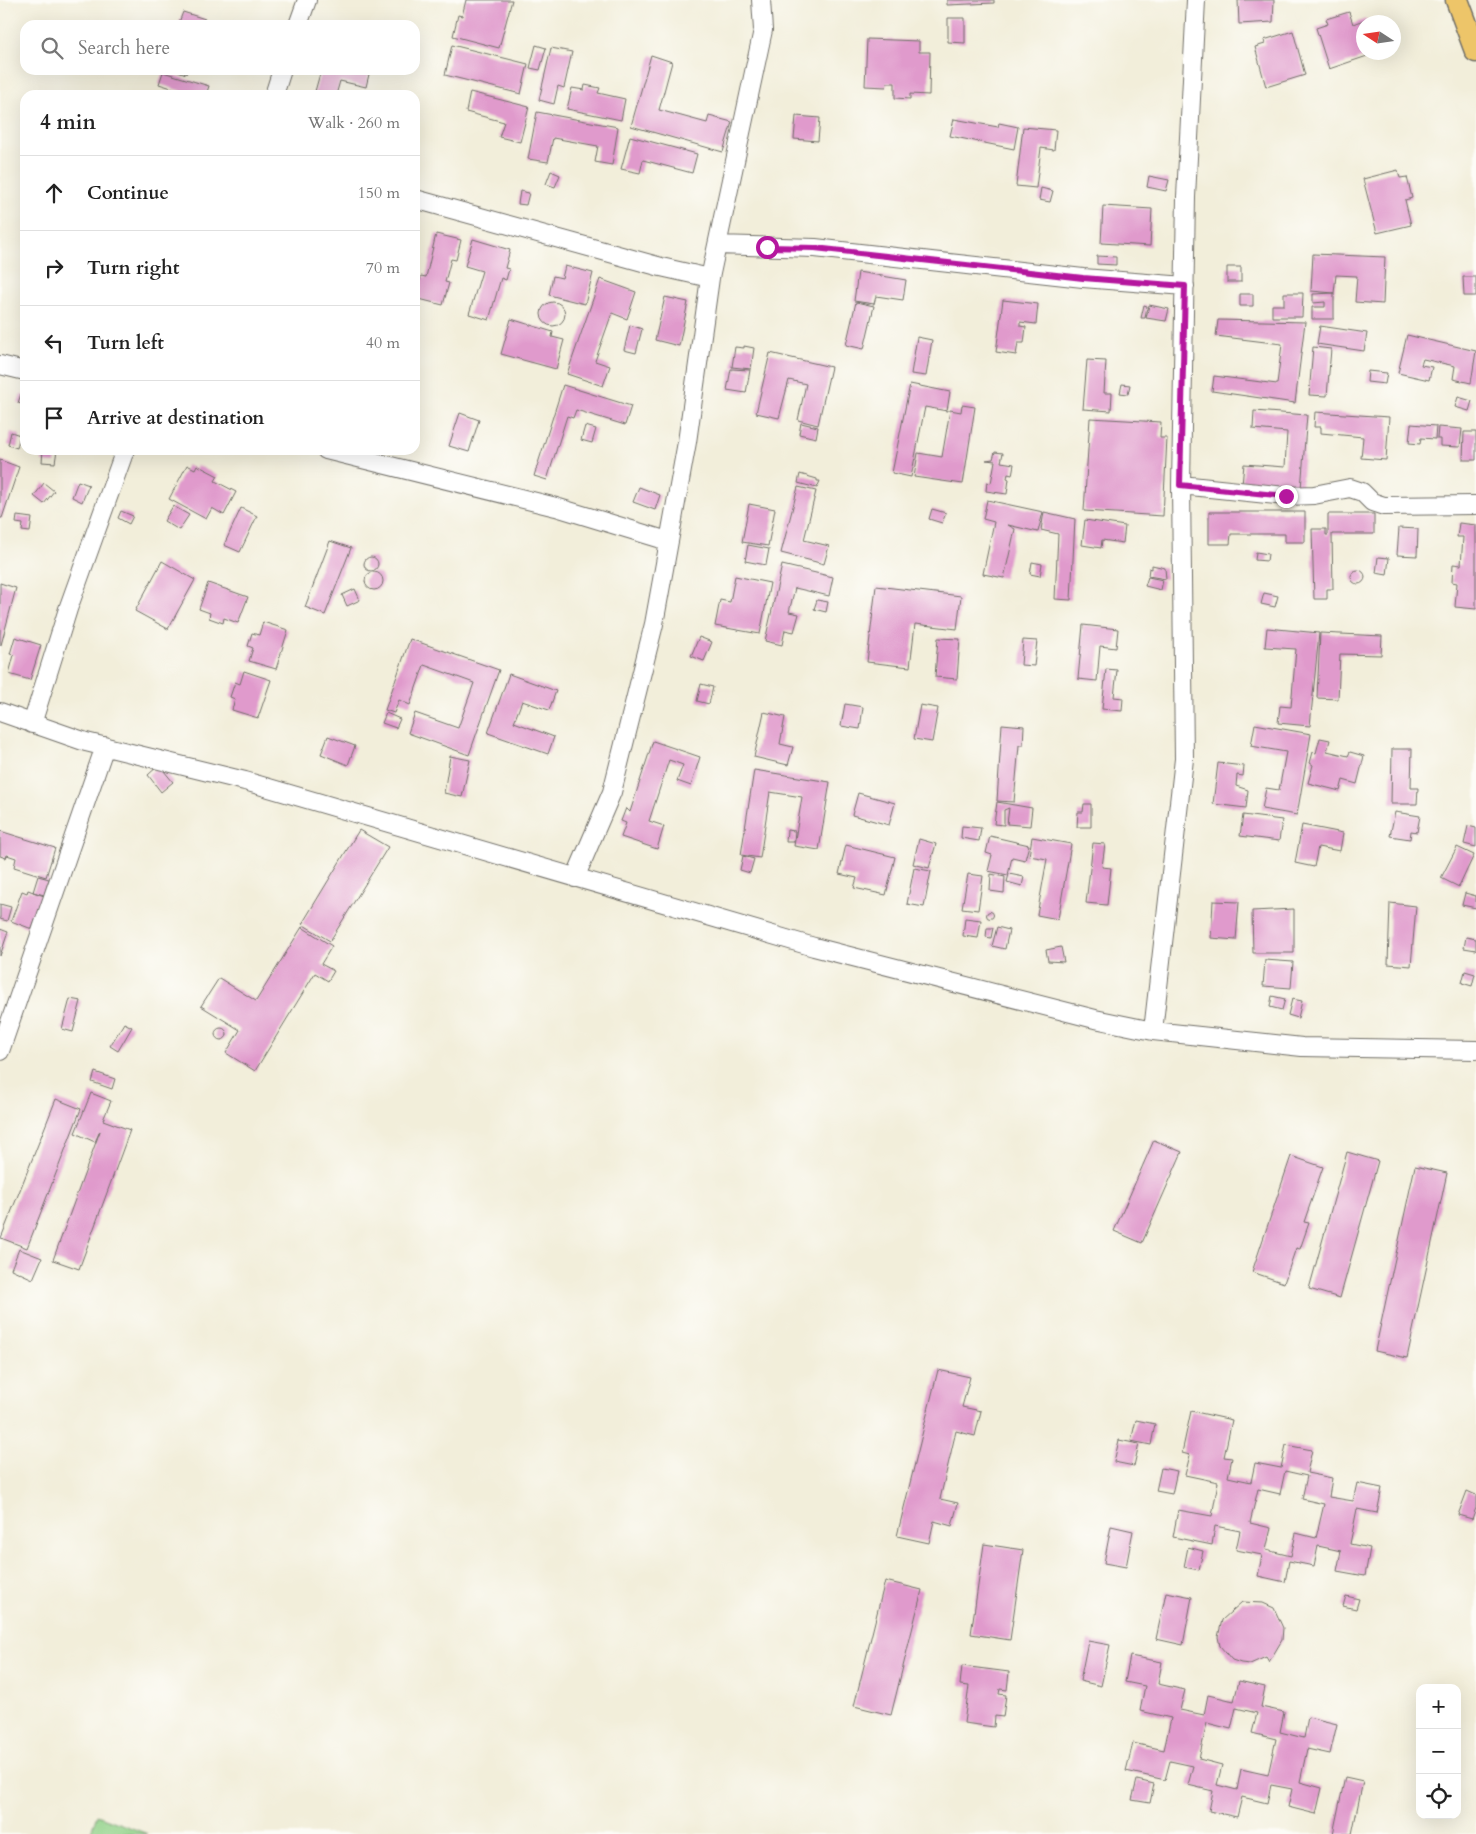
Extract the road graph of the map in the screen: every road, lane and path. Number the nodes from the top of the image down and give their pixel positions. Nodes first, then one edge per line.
1 (307, 0) edge
2 (761, 0) edge
3 (1196, 0) edge
4 (1457, 0) edge
5 (300, 20) edge
6 (1476, 51) edge
7 (280, 75) edge
8 (276, 90) edge
9 (420, 199) edge
10 (717, 245) junction
11 (710, 278) junction
12 (1185, 286) junction
13 (0, 365) edge
14 (20, 371) edge
15 (123, 455) edge
16 (346, 455) edge
17 (1180, 485) junction
18 (1476, 505) edge
19 (668, 541) junction
20 (0, 712) edge
21 (32, 724) junction
22 (105, 746) junction
23 (576, 878) junction
24 (1153, 1031) junction
25 (1476, 1050) edge
26 (0, 1051) edge

1 - 5 street
2 - 10 street
3 - 12 street
4 - 6 main road
7 - 8 street
9 - 11 street
10 - 11 street
10 - 12 street
11 - 19 street
12 - 17 street
13 - 14 street
15 - 21 street
16 - 19 street
17 - 18 street
17 - 24 street
19 - 23 street
20 - 21 street
21 - 22 street
22 - 23 street
22 - 26 street
23 - 24 street
24 - 25 street

